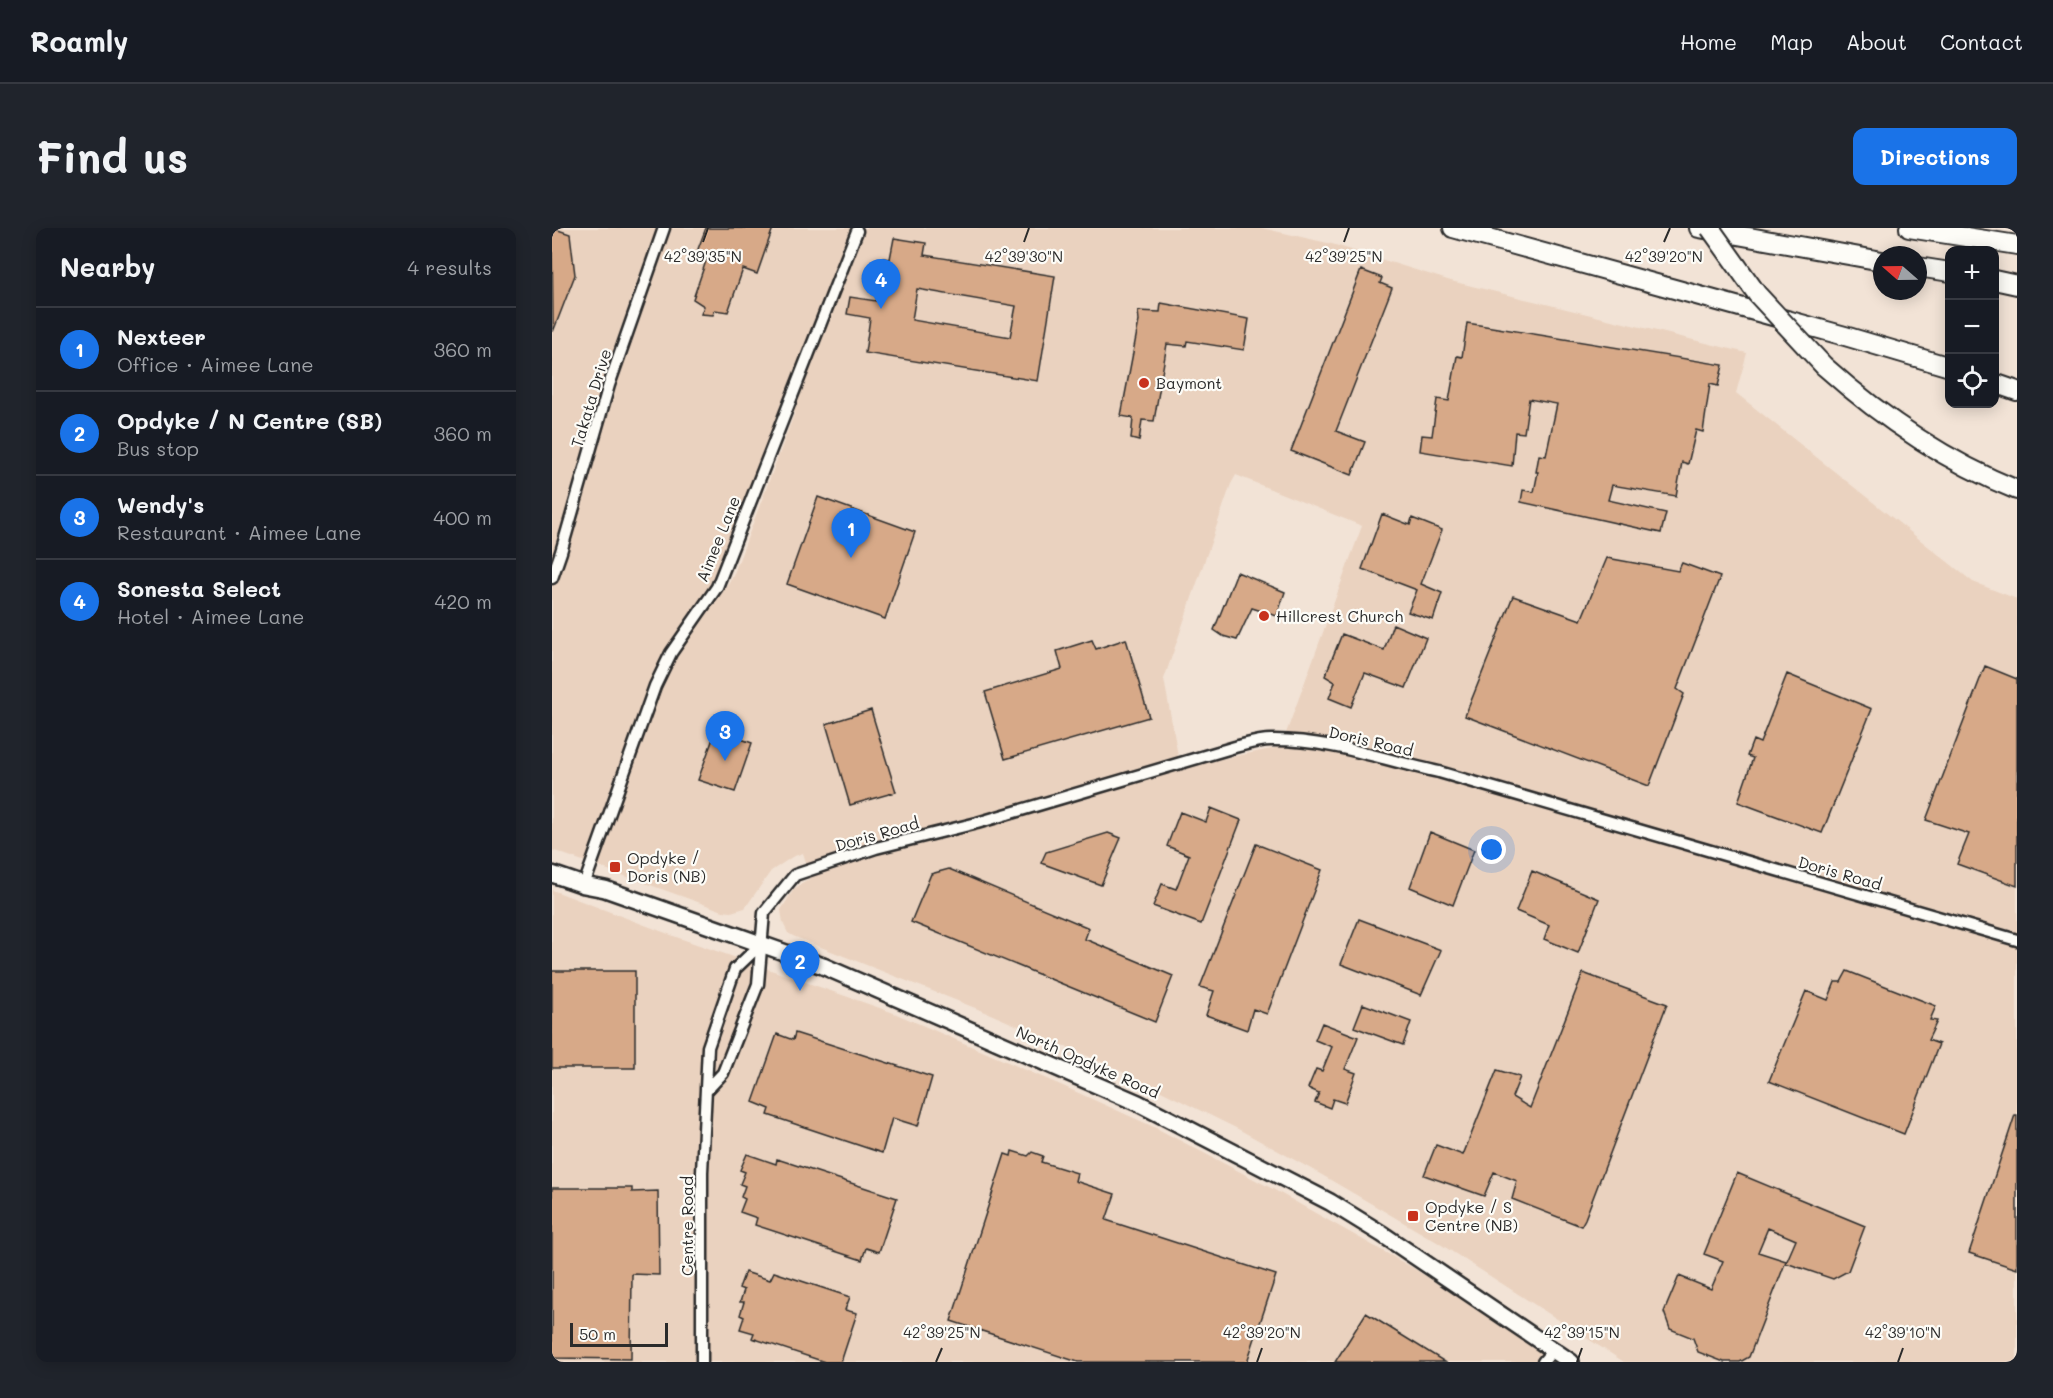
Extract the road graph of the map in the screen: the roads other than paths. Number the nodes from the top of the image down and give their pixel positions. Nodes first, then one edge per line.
1 (664, 228) edge
2 (1453, 228) edge
3 (1699, 228) edge
4 (1710, 228) edge
5 (1909, 228) edge
6 (857, 231) dead end
7 (1937, 231) edge
8 (2017, 245) edge
9 (1873, 259) edge
10 (1927, 268) edge
11 (1945, 271) edge
12 (1999, 281) edge
13 (2017, 285) edge
14 (1945, 366) edge
15 (1999, 384) edge
16 (2017, 391) edge
17 (2017, 490) edge
18 (552, 578) edge
19 (552, 874) edge
20 (584, 885) junction
21 (2017, 939) edge
22 (761, 944) junction
23 (707, 1090) junction
24 (1553, 1350) junction
25 (702, 1362) edge
26 (1543, 1362) edge
27 (1571, 1362) edge

1 - 18 street, Takata Drive
2 - 14 highway
3 - 9 highway
4 - 17 highway, bridge
5 - 7 highway
6 - 20 street, Aimee Lane
7 - 8 highway
10 - 11 highway
12 - 13 highway
15 - 16 highway
19 - 20 main road, North Opdyke Road
20 - 22 main road, North Opdyke Road
21 - 22 street, Doris Road
22 - 23 street
22 - 23 street, Centre Road
22 - 24 main road, North Opdyke Road
23 - 25 street, Centre Road
24 - 26 street
24 - 27 main road, North Opdyke Road

